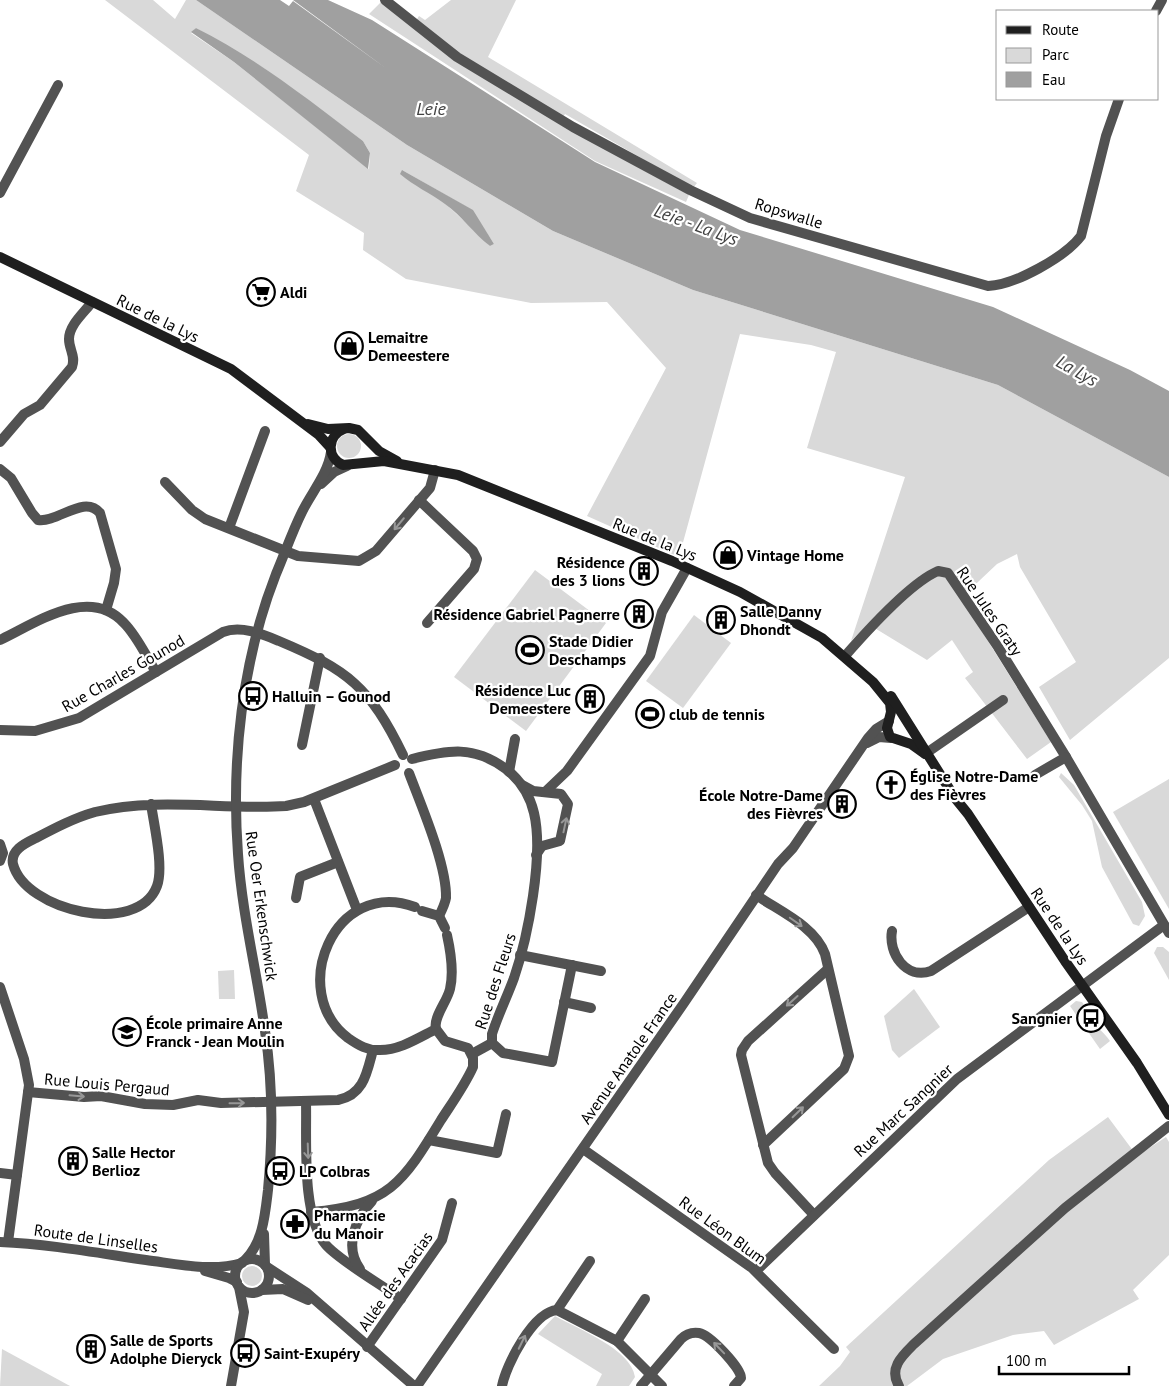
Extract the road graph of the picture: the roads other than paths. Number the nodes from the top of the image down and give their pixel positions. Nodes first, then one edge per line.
1 (385, 0) edge
2 (58, 85) dead end
3 (1118, 100) edge
4 (0, 192) edge
5 (0, 257) edge
6 (92, 302) junction
7 (296, 418) junction
8 (344, 429) junction
9 (265, 432) dead end
10 (365, 437) junction
11 (0, 442) edge
12 (330, 450) junction
13 (353, 465) junction
14 (407, 465) junction
15 (0, 469) edge
16 (435, 470) junction
17 (164, 482) dead end
18 (314, 492) junction
19 (419, 500) junction
20 (229, 528) junction
21 (286, 551) junction
22 (687, 568) junction
23 (106, 610) junction
24 (427, 623) dead end
25 (258, 633) junction
26 (0, 640) edge
27 (845, 656) junction
28 (320, 658) junction
29 (156, 672) junction
30 (873, 682) junction
31 (1003, 700) dead end
32 (890, 721) junction
33 (908, 723) junction
34 (0, 730) edge
35 (515, 739) dead end
36 (895, 739) junction
37 (302, 744) dead end
38 (862, 747) junction
39 (925, 754) junction
40 (408, 757) junction
41 (1066, 757) junction
42 (395, 766) junction
43 (567, 771) junction
44 (509, 772) junction
45 (409, 773) junction
46 (1035, 775) dead end
47 (519, 782) junction
48 (544, 792) junction
49 (564, 796) junction
50 (314, 799) junction
51 (152, 804) junction
52 (236, 806) junction
53 (532, 806) junction
54 (536, 833) junction
55 (0, 844) edge
56 (550, 844) junction
57 (536, 856) junction
58 (0, 862) edge
59 (338, 862) junction
60 (756, 895) junction
61 (296, 898) dead end
62 (1029, 907) junction
63 (357, 910) junction
64 (439, 916) junction
65 (1167, 929) edge
66 (892, 931) dead end
67 (520, 955) junction
68 (572, 965) junction
69 (828, 968) junction
70 (601, 971) dead end
71 (1082, 985) junction
72 (0, 987) edge
73 (564, 1002) junction
74 (591, 1008) dead end
75 (436, 1029) junction
76 (492, 1043) junction
77 (373, 1050) junction
78 (472, 1054) junction
79 (28, 1092) junction
80 (271, 1102) junction
81 (306, 1102) junction
82 (506, 1114) dead end
83 (1169, 1115) edge
84 (1169, 1126) edge
85 (429, 1140) junction
86 (763, 1145) junction
87 (583, 1149) junction
88 (0, 1173) edge
89 (17, 1175) junction
90 (376, 1197) junction
91 (452, 1203) dead end
92 (311, 1212) junction
93 (814, 1215) junction
94 (265, 1216) junction
95 (4, 1242) edge
96 (243, 1261) junction
97 (590, 1262) dead end
98 (187, 1266) junction
99 (266, 1266) junction
100 (361, 1270) junction
101 (756, 1271) junction
102 (238, 1284) junction
103 (261, 1290) junction
104 (402, 1299) junction
105 (645, 1299) dead end
106 (322, 1307) junction
107 (557, 1310) junction
108 (243, 1329) junction
109 (617, 1341) junction
110 (367, 1347) junction
111 (834, 1349) dead end
112 (650, 1374) junction
113 (740, 1384) edge
114 (231, 1386) edge
115 (416, 1386) edge
116 (502, 1386) edge
117 (641, 1386) edge
118 (662, 1386) edge
119 (899, 1386) edge

1 - 3 street, Ropswalle
2 - 4 street
5 - 6 main road, Rue de la Lys
6 - 7 main road, Rue de la Lys
6 - 11 street
7 - 8 main road, Rue de la Lys
7 - 12 main road, Rue de la Lys
8 - 10 main road
8 - 12 main road
9 - 20 street
10 - 13 main road
10 - 14 main road, Rue de la Lys
12 - 13 main road
12 - 18 street, Rue Oer Erkenschwick
13 - 14 main road, Rue de la Lys
13 - 18 street, Rue Oer Erkenschwick
14 - 16 main road, Rue de la Lys
15 - 23 street
16 - 19 street
16 - 22 main road, Rue de la Lys
17 - 20 street
18 - 21 street, Rue Oer Erkenschwick
19 -> 21 street
19 - 24 street
20 - 21 street
21 - 25 street, Rue Oer Erkenschwick
22 - 27 main road, Rue de la Lys
22 - 43 street
23 - 26 street
23 - 29 street
25 - 28 street, Rue Charles Gounod
25 - 29 street, Rue Charles Gounod
25 - 52 street, Rue Oer Erkenschwick
27 - 30 main road, Rue de la Lys
27 - 41 street, Rue Jules Graty
28 - 37 street
28 - 40 street, Rue Charles Gounod
29 - 34 street, Rue Charles Gounod
30 - 32 main road, Rue de la Lys
30 - 33 main road, Rue de la Lys
31 - 39 street
32 - 33 main road
32 - 36 main road
32 - 38 street, Avenue Anatole France
33 - 36 main road
33 - 39 main road, Rue de la Lys
35 - 44 street
36 - 38 street
36 - 39 main road, Rue de la Lys
38 - 60 street, Avenue Anatole France
39 - 62 main road, Rue de la Lys
40 - 42 street
40 - 44 street, Rue des Fleurs
40 - 45 street
41 - 46 street
41 - 65 street, Rue Jules Graty
42 - 45 street
42 - 50 street
43 - 48 street
43 - 49 street
44 - 47 street, Rue des Fleurs
45 - 64 street
47 - 48 street
47 - 53 street, Rue des Fleurs
48 - 49 street
48 - 53 street
56 -> 49 street
50 - 52 street
50 - 59 street
51 - 51 street
51 - 52 street
52 - 80 street, Rue Oer Erkenschwick
53 - 54 street, Rue des Fleurs
54 - 56 street
54 - 57 street, Rue des Fleurs
55 - 58 street
56 - 57 street
57 - 67 street, Rue des Fleurs
59 - 61 street
59 - 63 street
60 -> 69 street
60 - 87 street, Avenue Anatole France
62 - 66 street
62 - 71 main road, Rue de la Lys
63 - 64 street
63 - 77 street
64 - 75 street
65 - 71 street, Rue Jules Graty
67 - 68 street
67 - 76 street, Rue des Fleurs
68 - 70 street
68 - 73 street
86 -> 69 street
69 -> 86 street
71 - 83 main road, Rue de la Lys
71 - 93 street, Rue Marc Sangnier
72 - 79 street
73 - 74 street
73 - 76 street
75 - 77 street
75 - 78 street
76 - 78 street, Rue des Fleurs
77 - 81 street, Rue Louis Pergaud
78 - 85 street
79 -> 80 street, Rue Louis Pergaud
79 - 89 street
80 - 81 street, Rue Louis Pergaud
80 - 94 street, Rue Oer Erkenschwick
81 -> 92 street
82 - 85 street
84 - 119 street
85 - 90 street
86 - 93 street
87 - 101 street, Rue Léon Blum
87 - 115 street, Avenue Anatole France
88 - 89 street
89 - 95 street
90 - 92 street
90 - 100 street
91 - 104 street, Allée des Acacias
92 - 100 street
93 - 101 street, Rue Marc Sangnier
94 - 96 street, Rue Oer Erkenschwick
94 - 99 street, Rue Oer Erkenschwick
95 - 98 street, Route de Linselles
96 - 98 street, Route de Linselles
96 - 99 street
96 - 102 street
97 - 107 street
98 - 102 street, Route de Linselles
99 - 103 street
99 - 106 street
100 - 104 street
101 - 111 street, Rue Léon Blum
102 - 103 street
102 - 108 street
103 - 106 street
103 - 108 street
104 - 110 street, Allée des Acacias
105 - 109 street
106 - 110 street
107 - 109 street
116 -> 107 street
108 - 114 street
109 - 112 street
110 - 115 street
113 -> 112 street
112 - 117 street
112 - 118 street

